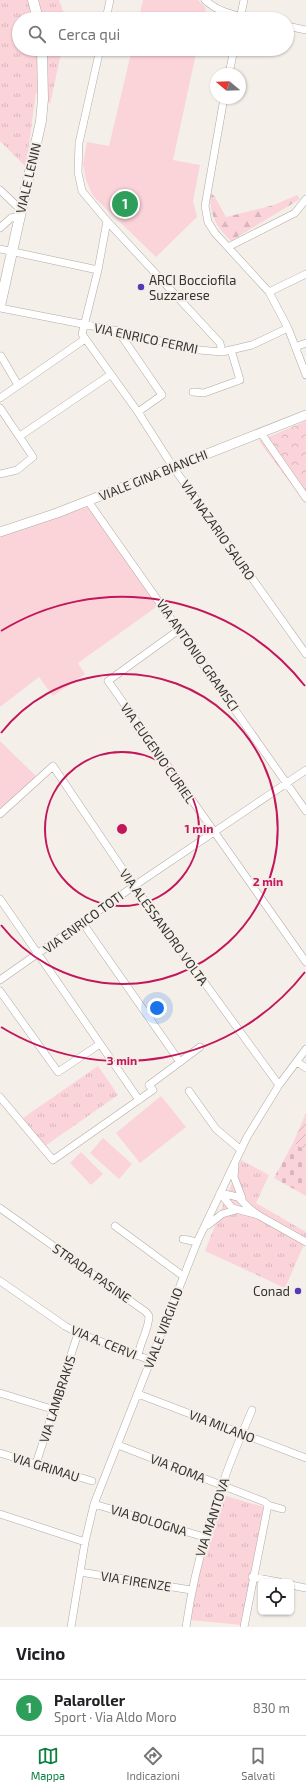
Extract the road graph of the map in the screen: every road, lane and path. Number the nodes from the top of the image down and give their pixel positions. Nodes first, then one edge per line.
1 (33, 0) edge
2 (110, 0) edge
3 (205, 0) edge
4 (244, 0) edge
5 (221, 11) edge
6 (36, 12) edge
7 (107, 12) edge
8 (241, 12) edge
9 (294, 27) edge
10 (306, 30) edge
11 (42, 56) edge
12 (98, 56) edge
13 (233, 56) edge
14 (230, 68) edge
15 (223, 104) edge
16 (0, 190) edge
17 (306, 199) edge
18 (20, 213) junction
19 (107, 221) junction
20 (0, 228) edge
21 (228, 247) junction
22 (0, 249) edge
23 (12, 252) junction
24 (98, 270) junction
25 (306, 274) edge
26 (269, 292) junction
27 (0, 307) edge
28 (83, 325) junction
29 (288, 328) junction
30 (118, 331) junction
31 (85, 339) junction
32 (306, 343) edge
33 (295, 347) junction
34 (231, 350) junction
35 (222, 352) junction
36 (1, 356) edge
37 (110, 375) junction
38 (306, 375) edge
39 (18, 385) junction
40 (193, 392) dead end
41 (0, 398) edge
42 (0, 408) edge
43 (138, 412) junction
44 (306, 415) edge
45 (261, 433) junction
46 (20, 436) junction
47 (173, 467) junction
48 (0, 474) edge
49 (306, 498) edge
50 (88, 501) junction
51 (0, 532) edge
52 (180, 629) junction
53 (306, 654) edge
54 (306, 770) edge
55 (287, 784) junction
56 (306, 810) edge
57 (0, 814) edge
58 (214, 832) junction
59 (134, 886) junction
60 (0, 899) edge
61 (82, 922) junction
62 (38, 954) junction
63 (306, 962) edge
64 (0, 980) edge
65 (0, 990) edge
66 (100, 1044) junction
67 (200, 1047) dead end
68 (306, 1050) edge
69 (180, 1062) junction
70 (297, 1062) junction
71 (306, 1068) edge
72 (279, 1085) junction
73 (189, 1091) dead end
74 (0, 1097) edge
75 (139, 1100) junction
76 (241, 1150) junction
77 (236, 1161) junction
78 (220, 1193) junction
79 (244, 1202) junction
80 (0, 1208) edge
81 (237, 1209) junction
82 (258, 1215) junction
83 (115, 1226) dead end
84 (202, 1232) junction
85 (183, 1239) dead end
86 (197, 1242) junction
87 (306, 1242) edge
88 (183, 1276) junction
89 (0, 1281) edge
90 (78, 1333) junction
91 (138, 1356) junction
92 (150, 1360) junction
93 (0, 1393) edge
94 (138, 1394) junction
95 (55, 1410) junction
96 (252, 1410) dead end
97 (242, 1433) junction
98 (118, 1445) junction
99 (0, 1453) edge
100 (306, 1458) edge
101 (36, 1464) junction
102 (92, 1481) dead end
103 (222, 1485) junction
104 (94, 1504) junction
105 (268, 1505) junction
106 (282, 1509) dead end
107 (0, 1514) edge
108 (204, 1537) junction
109 (85, 1542) junction
110 (80, 1572) junction
111 (252, 1577) junction
112 (263, 1579) edge
113 (294, 1585) edge
114 (306, 1588) edge
115 (191, 1590) junction
116 (71, 1627) edge
117 (186, 1627) edge
118 (244, 1627) edge

1 - 6 main road
2 - 7 street
3 - 5 street
4 - 8 street
9 - 10 street
11 - 18 main road, VIALE LENIN
12 - 19 street
13 - 14 street
15 - 21 street
16 - 18 street
17 - 21 street
18 - 20 street
18 - 23 main road, VIALE LENIN
19 - 24 street
19 - 35 street
21 - 26 street
22 - 23 street
23 - 24 street
23 - 27 main road, VIALE LENIN
24 - 28 street
25 - 26 street
26 - 29 street
27 - 28 street, VIA ENRICO FERMI
28 - 30 street, VIA ENRICO FERMI
28 - 31 street, VIA NAZARIO SAURO
29 - 33 street
29 - 34 street, VIA ENRICO FERMI
30 - 35 street, VIA ENRICO FERMI
30 - 43 street
31 - 37 street, VIA NAZARIO SAURO
31 - 39 street
32 - 33 street
33 - 38 street
34 - 35 street, VIA ENRICO FERMI
34 - 40 street
36 - 39 street
37 - 43 street, VIA NAZARIO SAURO
37 - 46 street
39 - 41 street
42 - 46 street
43 - 47 street, VIA NAZARIO SAURO
44 - 45 street, VIALE GINA BIANCHI
45 - 47 street, VIALE GINA BIANCHI
45 - 49 street
46 - 48 street
47 - 50 street, VIALE GINA BIANCHI
47 - 53 street, VIA NAZARIO SAURO
50 - 51 street, VIALE GINA BIANCHI
50 - 52 street, VIA ANTONIO GRAMSCI
52 - 55 street, VIA ANTONIO GRAMSCI
52 - 58 street, VIA EUGENIO CURIEL
54 - 55 street, VIA ENRICO TOTI
55 - 56 street, VIA ANTONIO GRAMSCI
55 - 58 street, VIA ENRICO TOTI
57 - 59 street, VIA ALESSANDRO VOLTA
58 - 59 street, VIA ENRICO TOTI
58 - 63 street, VIA EUGENIO CURIEL
59 - 61 street, VIA ENRICO TOTI
59 - 72 street, VIA ALESSANDRO VOLTA
60 - 62 street
61 - 62 street, VIA ENRICO TOTI
61 - 69 street
62 - 64 street, VIA ENRICO TOTI
62 - 66 street
65 - 66 street
66 - 75 street
67 - 69 street
68 - 70 street, VIALE VIRGILIO
69 - 75 street
70 - 71 street
70 - 72 street, VIALE VIRGILIO
72 - 76 street, VIALE VIRGILIO
73 - 76 street
74 - 75 street
76 - 77 street, VIALE VIRGILIO
77 - 78 street, VIALE VIRGILIO
77 - 79 street
78 - 79 street
78 - 81 street
78 - 84 street, VIALE VIRGILIO
79 - 82 street
80 - 91 street, STRADA PASINE
81 - 82 street
81 - 84 street
82 - 87 street
83 - 88 street
84 - 86 street, VIALE VIRGILIO
85 - 86 street
86 - 88 street, VIALE VIRGILIO
88 - 92 street, VIALE VIRGILIO
89 - 90 street, VIA A. CERVI
90 - 91 street, VIA A. CERVI
90 - 95 street, VIA LAMBRAKIS
91 - 92 street, VIA A. CERVI
92 - 94 street, VIALE VIRGILIO
93 - 95 street
94 - 97 street, VIA MILANO
94 - 98 street, VIALE VIRGILIO
95 - 101 street, VIA LAMBRAKIS
96 - 97 street, VIA MANTOVA
97 - 100 street, VIA MILANO
97 - 103 street, VIA MANTOVA
98 - 103 street, VIA ROMA
98 - 104 street, VIALE VIRGILIO
99 - 101 street, VIA GRIMAU
101 - 102 street, VIA GRIMAU
103 - 105 street, VIA ROMA
103 - 108 street, VIA MANTOVA
104 - 108 street, VIA BOLOGNA
104 - 109 street, VIALE VIRGILIO
105 - 106 street, VIA ROMA
105 - 111 street
107 - 109 street
108 - 115 street, VIA MANTOVA
109 - 110 street, VIALE VIRGILIO
110 - 115 street, VIA FIRENZE
110 - 116 street, VIALE VIRGILIO
111 - 112 street
111 - 118 street
113 - 114 street
115 - 117 street, VIA MANTOVA

